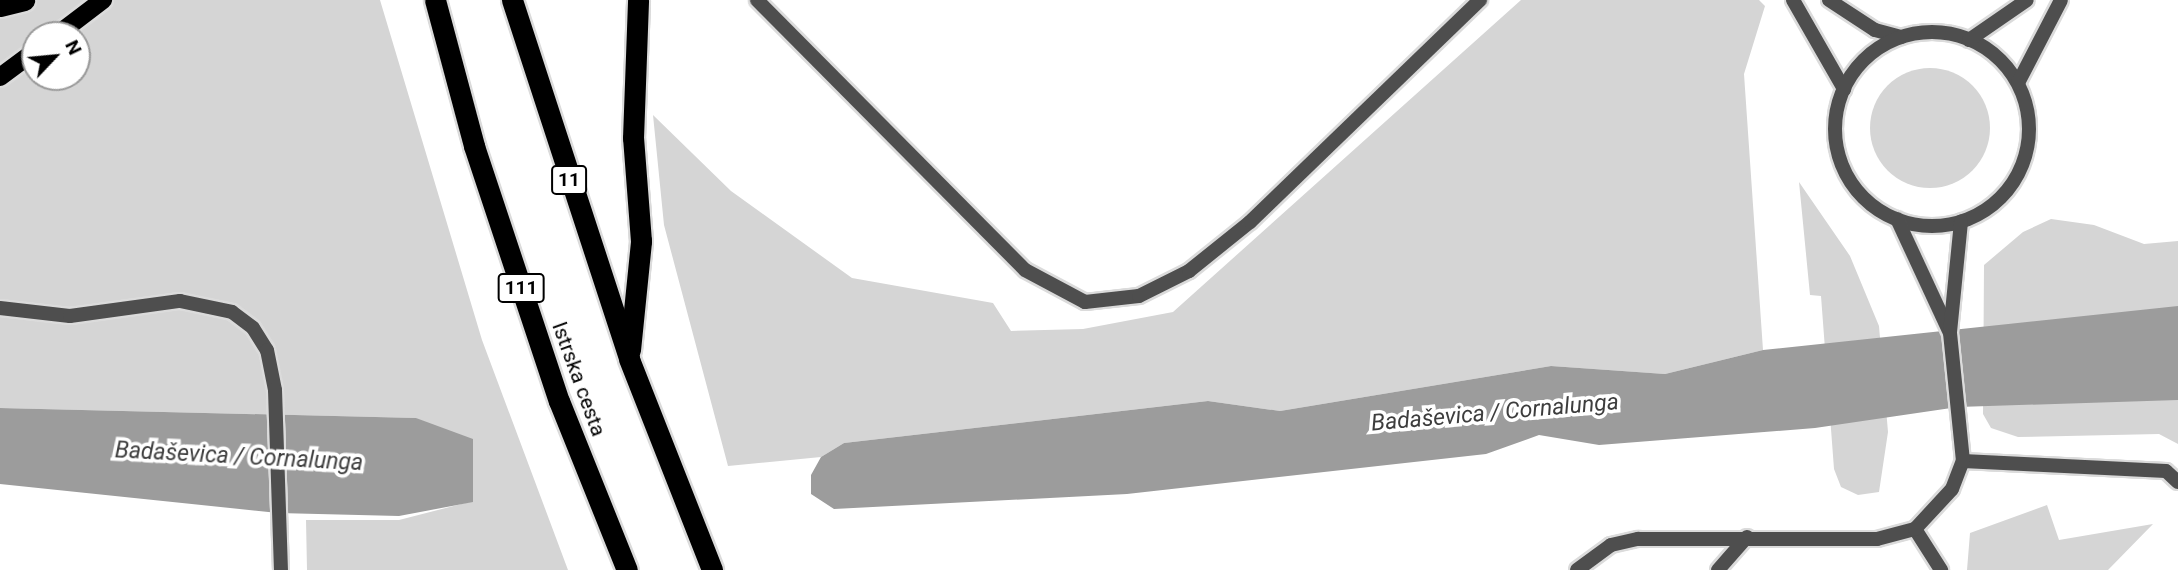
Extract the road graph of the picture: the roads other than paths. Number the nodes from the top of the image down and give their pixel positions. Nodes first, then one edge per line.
1 (24, 0) edge
2 (103, 0) edge
3 (435, 0) edge
4 (512, 0) edge
5 (638, 0) edge
6 (757, 0) edge
7 (1480, 0) edge
8 (1793, 0) edge
9 (1829, 0) edge
10 (2027, 0) edge
11 (2061, 0) edge
12 (0, 6) edge
13 (75, 21) edge
14 (1901, 37) junction
15 (1969, 40) junction
16 (21, 62) edge
17 (0, 78) edge
18 (2018, 83) junction
19 (1844, 89) junction
20 (1897, 219) junction
21 (1961, 222) junction
22 (0, 308) edge
23 (1950, 332) junction
24 (629, 359) junction
25 (1963, 461) junction
26 (2178, 482) edge
27 (1916, 529) junction
28 (1747, 537) junction
29 (281, 570) edge
30 (627, 570) edge
31 (712, 570) edge
32 (1577, 570) edge
33 (1718, 570) edge
34 (1941, 570) edge

1 - 12 highway
2 - 13 main road
3 - 30 highway, Istrska cesta / 111
4 - 24 highway, 11
5 - 24 highway
6 - 7 street
8 - 19 street
9 - 14 street
10 - 15 street
11 - 18 street
14 - 15 street
14 - 19 street
15 - 18 street
16 - 17 main road
18 - 21 street
19 - 20 street
20 - 21 street
20 - 23 street
21 - 23 street
22 - 29 street
23 - 25 street
24 - 31 highway, 11
25 - 26 street
25 - 27 street
27 - 28 street
27 - 34 street
28 - 32 street
28 - 33 street

